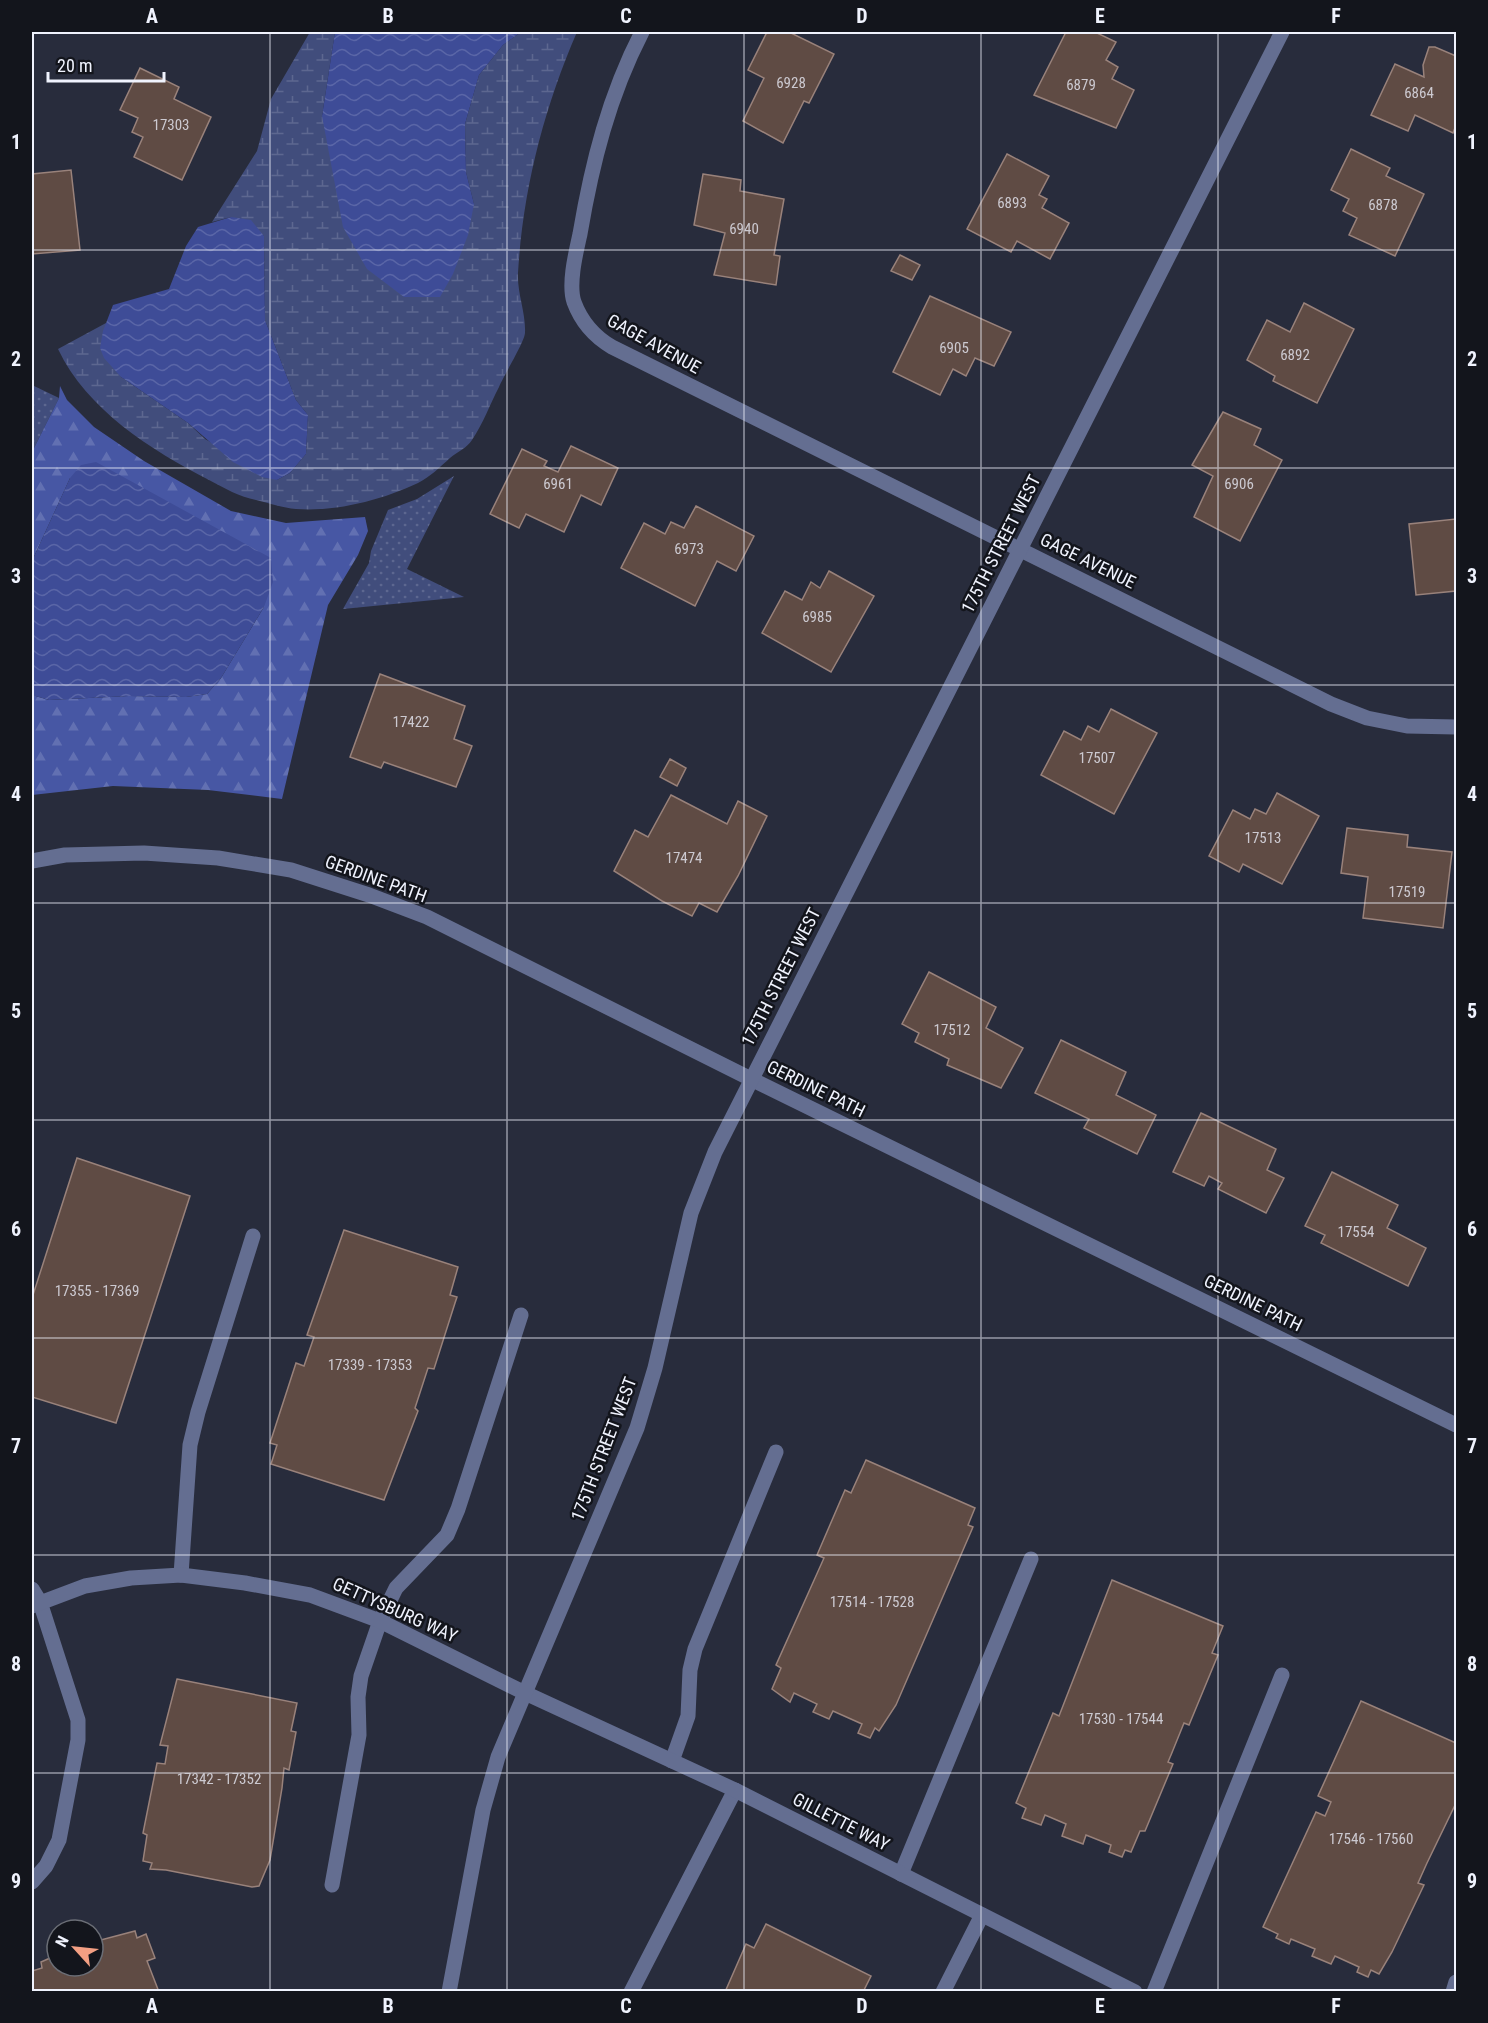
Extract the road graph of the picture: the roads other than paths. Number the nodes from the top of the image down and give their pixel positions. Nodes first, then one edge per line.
1 (642, 32) edge
2 (1282, 32) edge
3 (1020, 549) junction
4 (1456, 727) edge
5 (32, 861) edge
6 (751, 1079) junction
7 (253, 1236) dead end
8 (521, 1315) dead end
9 (1456, 1425) edge
10 (776, 1452) dead end
11 (1032, 1559) dead end
12 (181, 1575) junction
13 (34, 1599) edge
14 (380, 1621) junction
15 (1282, 1675) dead end
16 (525, 1693) junction
17 (672, 1761) junction
18 (735, 1790) junction
19 (901, 1874) junction
20 (32, 1882) edge
21 (332, 1885) dead end
22 (982, 1915) junction
23 (1456, 1982) edge
24 (449, 1992) edge
25 (632, 1992) edge
26 (943, 1992) edge
27 (1135, 1992) edge
28 (1154, 1992) edge
29 (1452, 1992) edge

1 - 3 street, GAGE AVENUE
2 - 3 street, 175TH STREET WEST
3 - 4 street, GAGE AVENUE
3 - 6 street, 175TH STREET WEST
5 - 6 street, GERDINE PATH
6 - 9 street, GERDINE PATH
6 - 16 street, 175TH STREET WEST
7 - 12 street
8 - 14 street
10 - 17 street
11 - 19 street
12 - 13 street, GETTYSBURG WAY
12 - 14 street, GETTYSBURG WAY
13 - 20 street
14 - 16 street, GETTYSBURG WAY
14 - 21 street
15 - 28 street
16 - 17 street, GILLETTE WAY
16 - 24 street, 175TH STREET WEST
17 - 18 street, GILLETTE WAY
18 - 19 street, GILLETTE WAY
18 - 25 street
19 - 22 street, GILLETTE WAY
22 - 26 street
22 - 27 street, GILLETTE WAY
23 - 29 street

